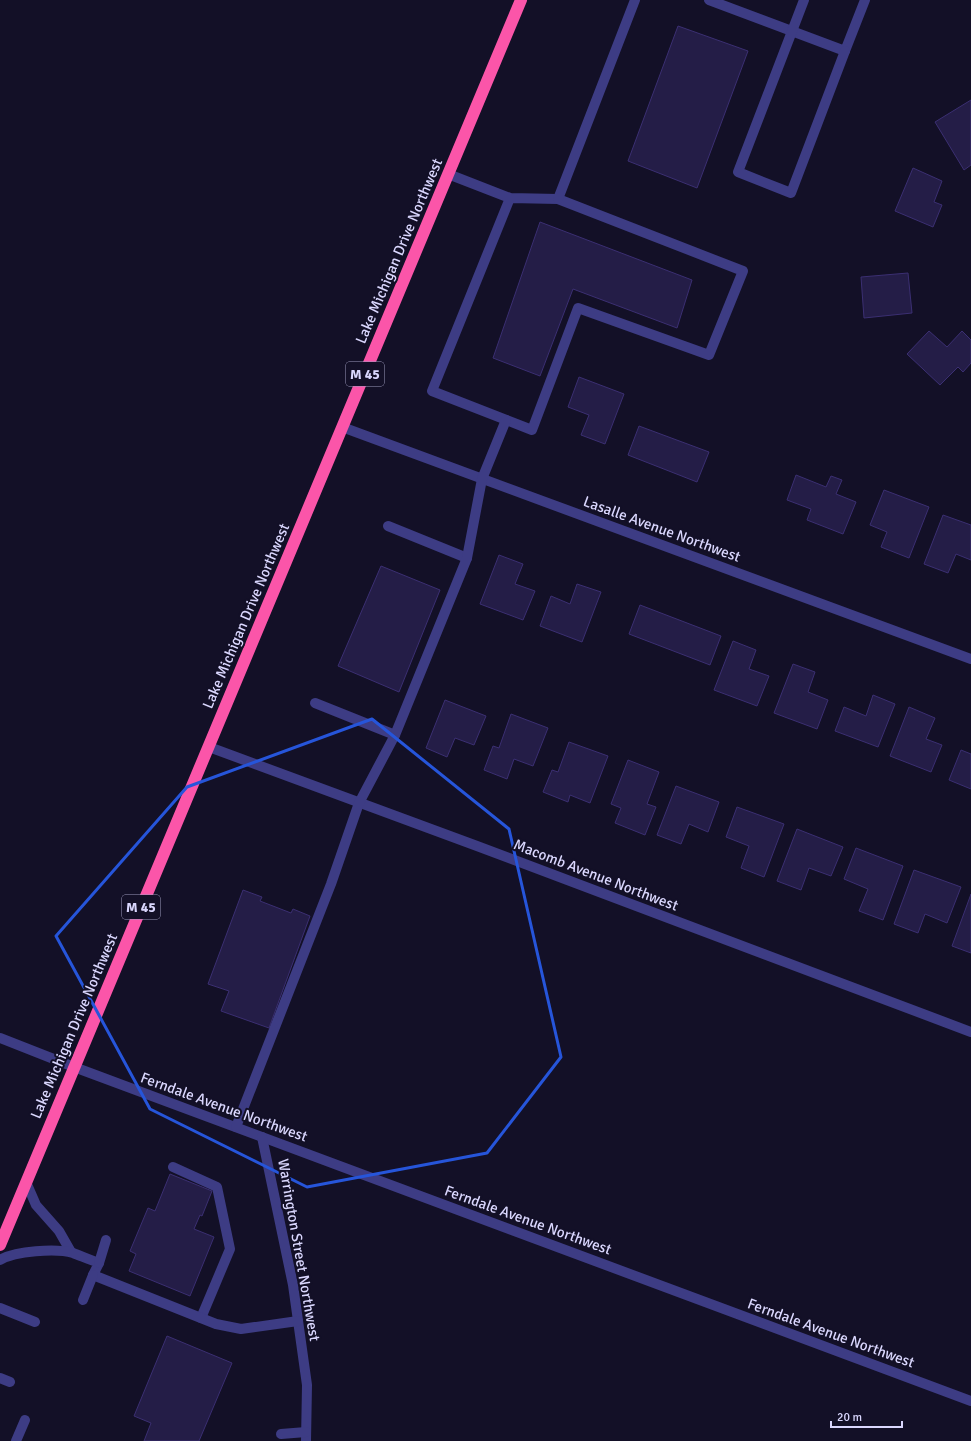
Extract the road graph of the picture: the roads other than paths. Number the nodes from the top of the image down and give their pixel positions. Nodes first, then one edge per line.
1 (521, 0) edge
2 (635, 0) edge
3 (709, 0) edge
4 (804, 0) edge
5 (865, 0) edge
6 (791, 31) junction
7 (845, 51) junction
8 (448, 174) junction
9 (510, 198) junction
10 (558, 199) junction
11 (506, 420) junction
12 (342, 427) junction
13 (482, 479) junction
14 (388, 526) dead end
15 (467, 558) junction
16 (971, 659) edge
17 (314, 703) dead end
18 (395, 735) junction
19 (209, 748) junction
20 (359, 803) junction
21 (971, 1032) edge
22 (0, 1038) edge
23 (74, 1067) junction
24 (236, 1127) junction
25 (262, 1137) junction
26 (173, 1167) dead end
27 (26, 1182) junction
28 (106, 1240) dead end
29 (0, 1244) edge
30 (71, 1252) junction
31 (0, 1260) edge
32 (98, 1263) junction
33 (93, 1275) junction
34 (83, 1300) dead end
35 (0, 1308) edge
36 (201, 1318) junction
37 (298, 1321) junction
38 (35, 1322) dead end
39 (0, 1378) edge
40 (10, 1382) dead end
41 (971, 1401) edge
42 (25, 1420) dead end
43 (281, 1434) dead end
44 (306, 1436) edge
45 (16, 1441) edge

1 - 8 highway, Lake Michigan Drive Northwest / M 45
2 - 10 street
3 - 6 street
4 - 6 street
5 - 7 street
6 - 7 street
6 - 7 street
8 - 9 street
8 - 12 highway, Lake Michigan Drive Northwest / M 45
9 - 10 street
9 - 11 street
10 - 11 street
11 - 13 street
12 - 13 street, Lasalle Avenue Northwest
12 - 19 highway, Lake Michigan Drive Northwest / M 45
13 - 15 street
13 - 16 street, Lasalle Avenue Northwest
14 - 15 street
15 - 18 street
17 - 18 street
18 - 20 street
19 - 20 street, Macomb Avenue Northwest
19 - 23 highway, Lake Michigan Drive Northwest / M 45
20 - 21 street, Macomb Avenue Northwest
20 - 24 street
22 - 23 street, Ferndale Avenue Northwest
23 - 24 street, Ferndale Avenue Northwest
23 - 27 highway, Lake Michigan Drive Northwest / M 45
24 - 25 street, Ferndale Avenue Northwest
25 - 37 street, Warrington Street Northwest
25 - 41 street, Ferndale Avenue Northwest
26 - 36 street
27 - 29 highway, Lake Michigan Drive Northwest / M 45
27 - 30 street
28 - 32 street
30 - 31 street
30 - 32 street
32 - 33 street
33 - 34 street
33 - 36 street
35 - 38 street
36 - 37 street
37 - 44 street, Warrington Street Northwest
39 - 40 street
42 - 45 street
43 - 44 street

